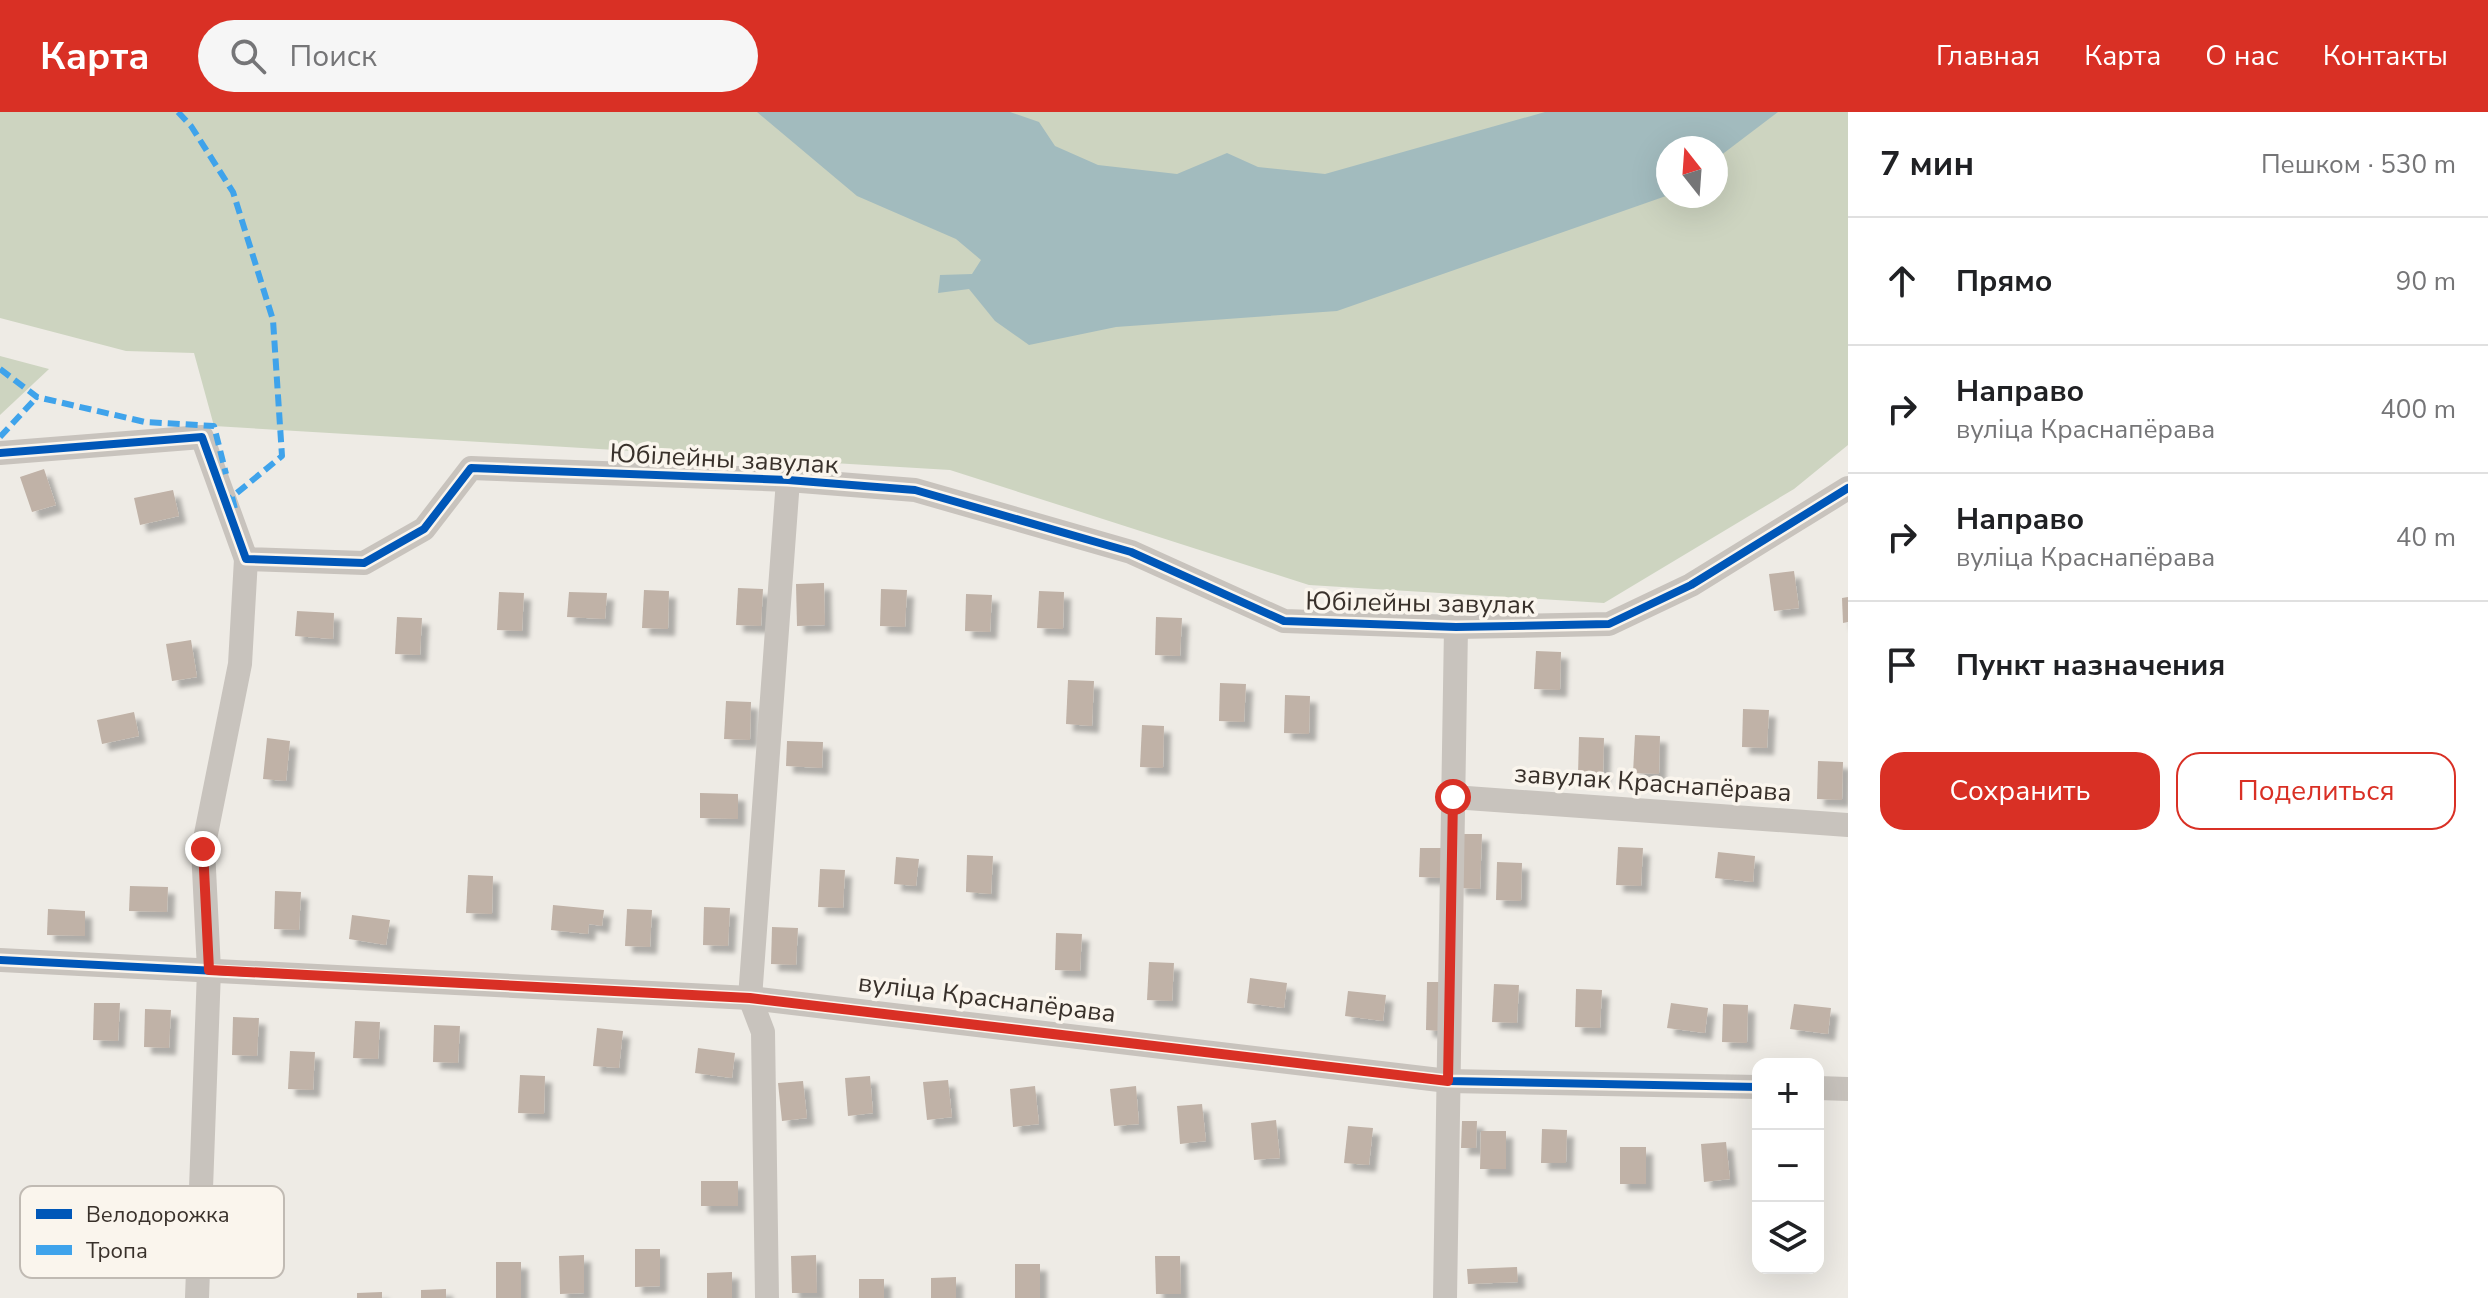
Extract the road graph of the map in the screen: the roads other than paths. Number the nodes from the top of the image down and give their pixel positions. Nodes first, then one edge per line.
1 (0, 453) edge
2 (788, 480) junction
3 (1848, 488) edge
4 (246, 559) junction
5 (1456, 627) junction
6 (1453, 797) junction
7 (1848, 825) edge
8 (0, 960) edge
9 (209, 970) junction
10 (750, 998) junction
11 (1448, 1081) junction
12 (1752, 1087) edge
13 (1824, 1088) edge
14 (1848, 1089) edge
15 (201, 1186) edge
16 (198, 1278) edge
17 (197, 1298) edge
18 (767, 1298) edge
19 (1445, 1298) edge

1 - 4 street
2 - 4 street, Юбілейны завулак
2 - 5 street, Юбілейны завулак
2 - 10 street
3 - 5 street, Юбілейны завулак
4 - 9 street
5 - 6 street
6 - 7 street, завулак Краснапёрава
6 - 11 street
8 - 9 street, вуліца Краснапёрава
9 - 10 street, вуліца Краснапёрава
9 - 15 street
10 - 11 street, вуліца Краснапёрава
10 - 18 street
11 - 12 street, вуліца Краснапёрава
11 - 19 street
13 - 14 street
16 - 17 street

